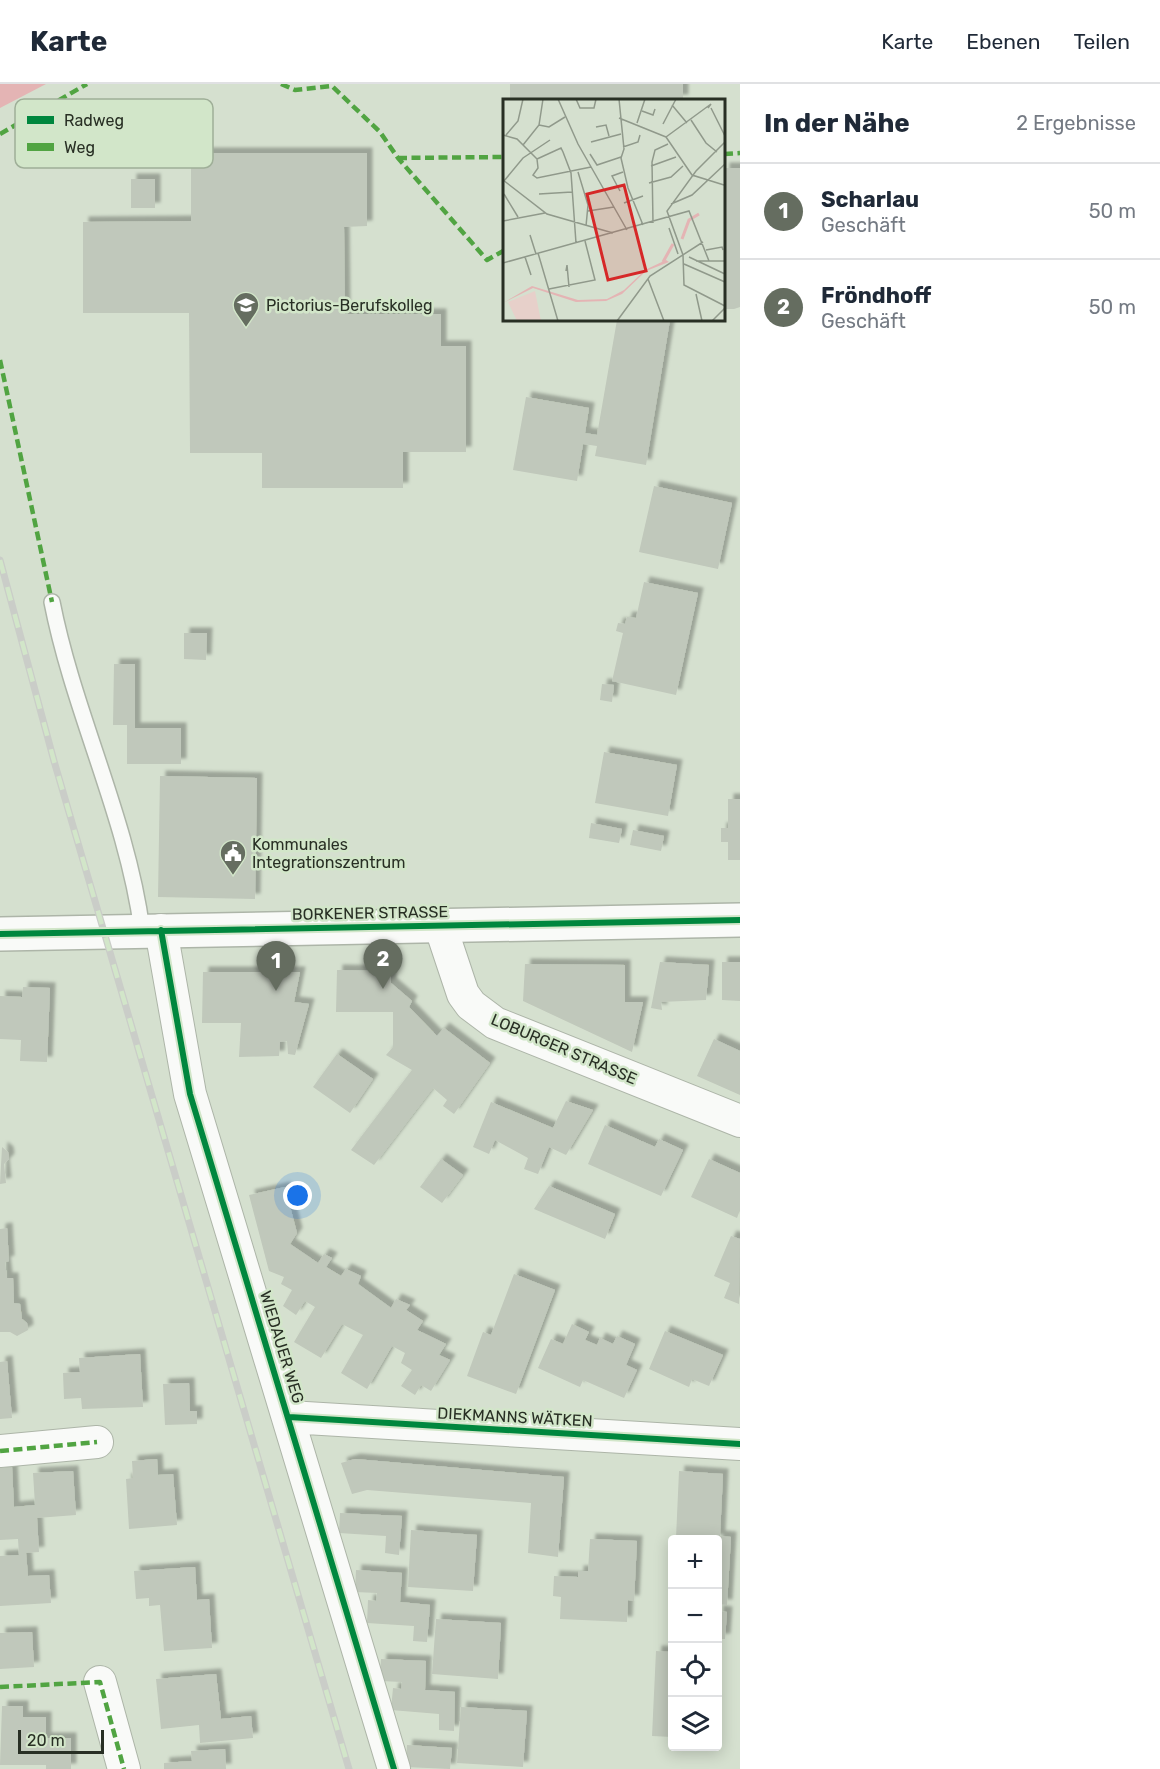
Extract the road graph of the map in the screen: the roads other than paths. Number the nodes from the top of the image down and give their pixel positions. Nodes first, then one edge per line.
1 (52, 602) dead end
2 (740, 920) edge
3 (440, 925) junction
4 (152, 930) junction
5 (0, 934) edge
6 (740, 1121) edge
7 (289, 1417) junction
8 (97, 1442) dead end
9 (740, 1444) edge
10 (0, 1451) edge
11 (100, 1682) dead end
12 (124, 1769) edge
13 (394, 1769) edge

1 - 4 lane
2 - 3 street, BORKENER STRASSE
3 - 4 street, BORKENER STRASSE
3 - 6 street, LOBURGER STRASSE
4 - 5 street, BORKENER STRASSE
4 - 7 street, WIEDAUER WEG
7 - 9 street, DIEKMANNS WÄTKEN
7 - 13 street, WIEDAUER WEG
8 - 10 street
11 - 12 street

